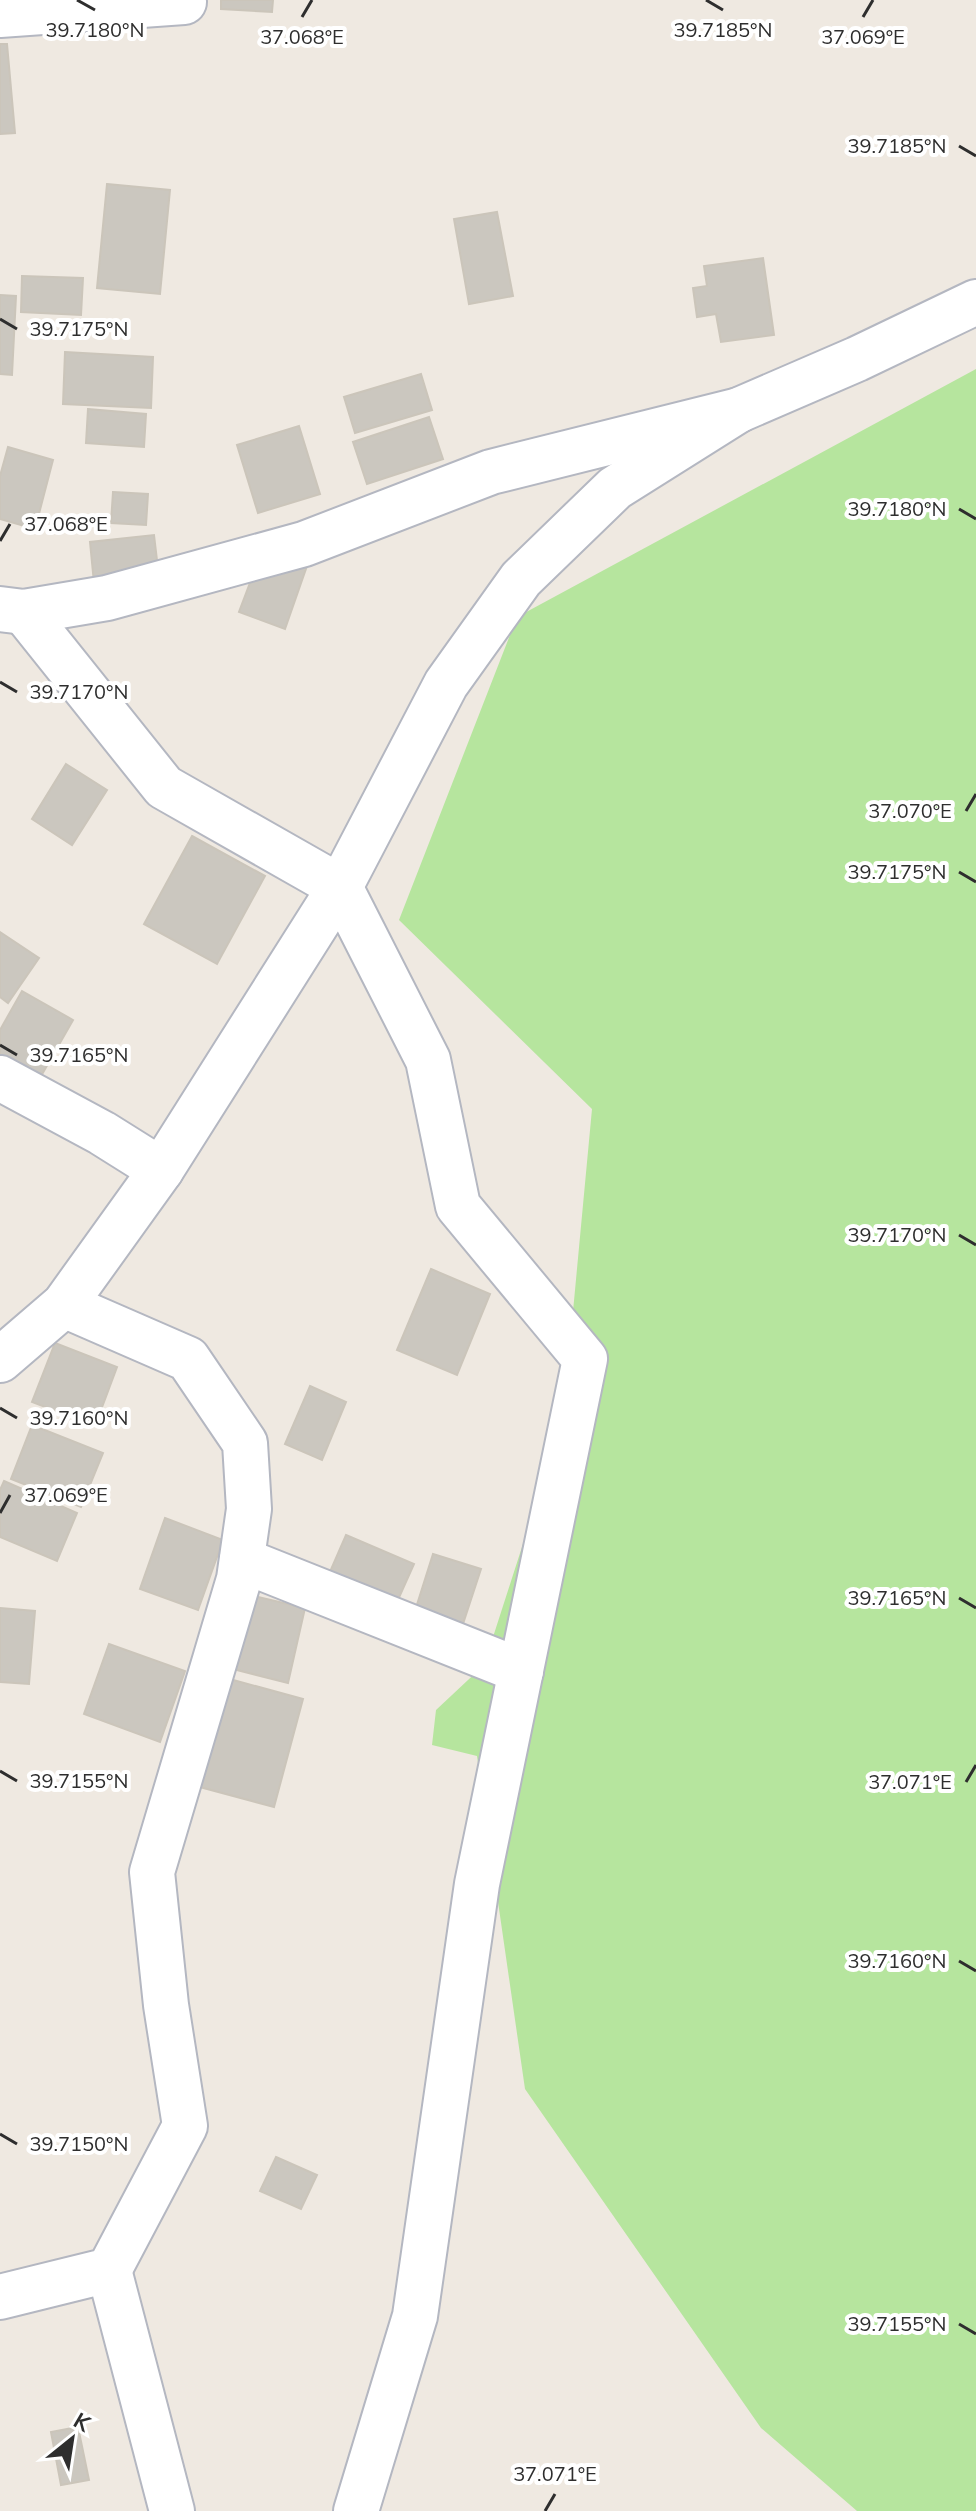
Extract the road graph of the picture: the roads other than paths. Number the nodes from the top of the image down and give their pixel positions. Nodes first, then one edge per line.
1 (184, 2) edge
2 (0, 15) edge
3 (976, 302) edge
4 (739, 410) junction
5 (12, 611) edge
6 (340, 887) junction
7 (0, 1078) edge
8 (161, 1170) junction
9 (64, 1305) junction
10 (0, 1360) edge
11 (242, 1560) junction
12 (521, 1671) junction
13 (109, 2270) junction
14 (0, 2297) edge
15 (172, 2511) edge
16 (356, 2511) edge

1 - 2 street
3 - 4 street
4 - 5 street
4 - 6 street
5 - 6 street
6 - 8 street
6 - 12 street
7 - 8 street
8 - 9 street
9 - 10 street
9 - 11 street
11 - 12 street
11 - 13 street
12 - 16 street
13 - 14 street
13 - 15 street

